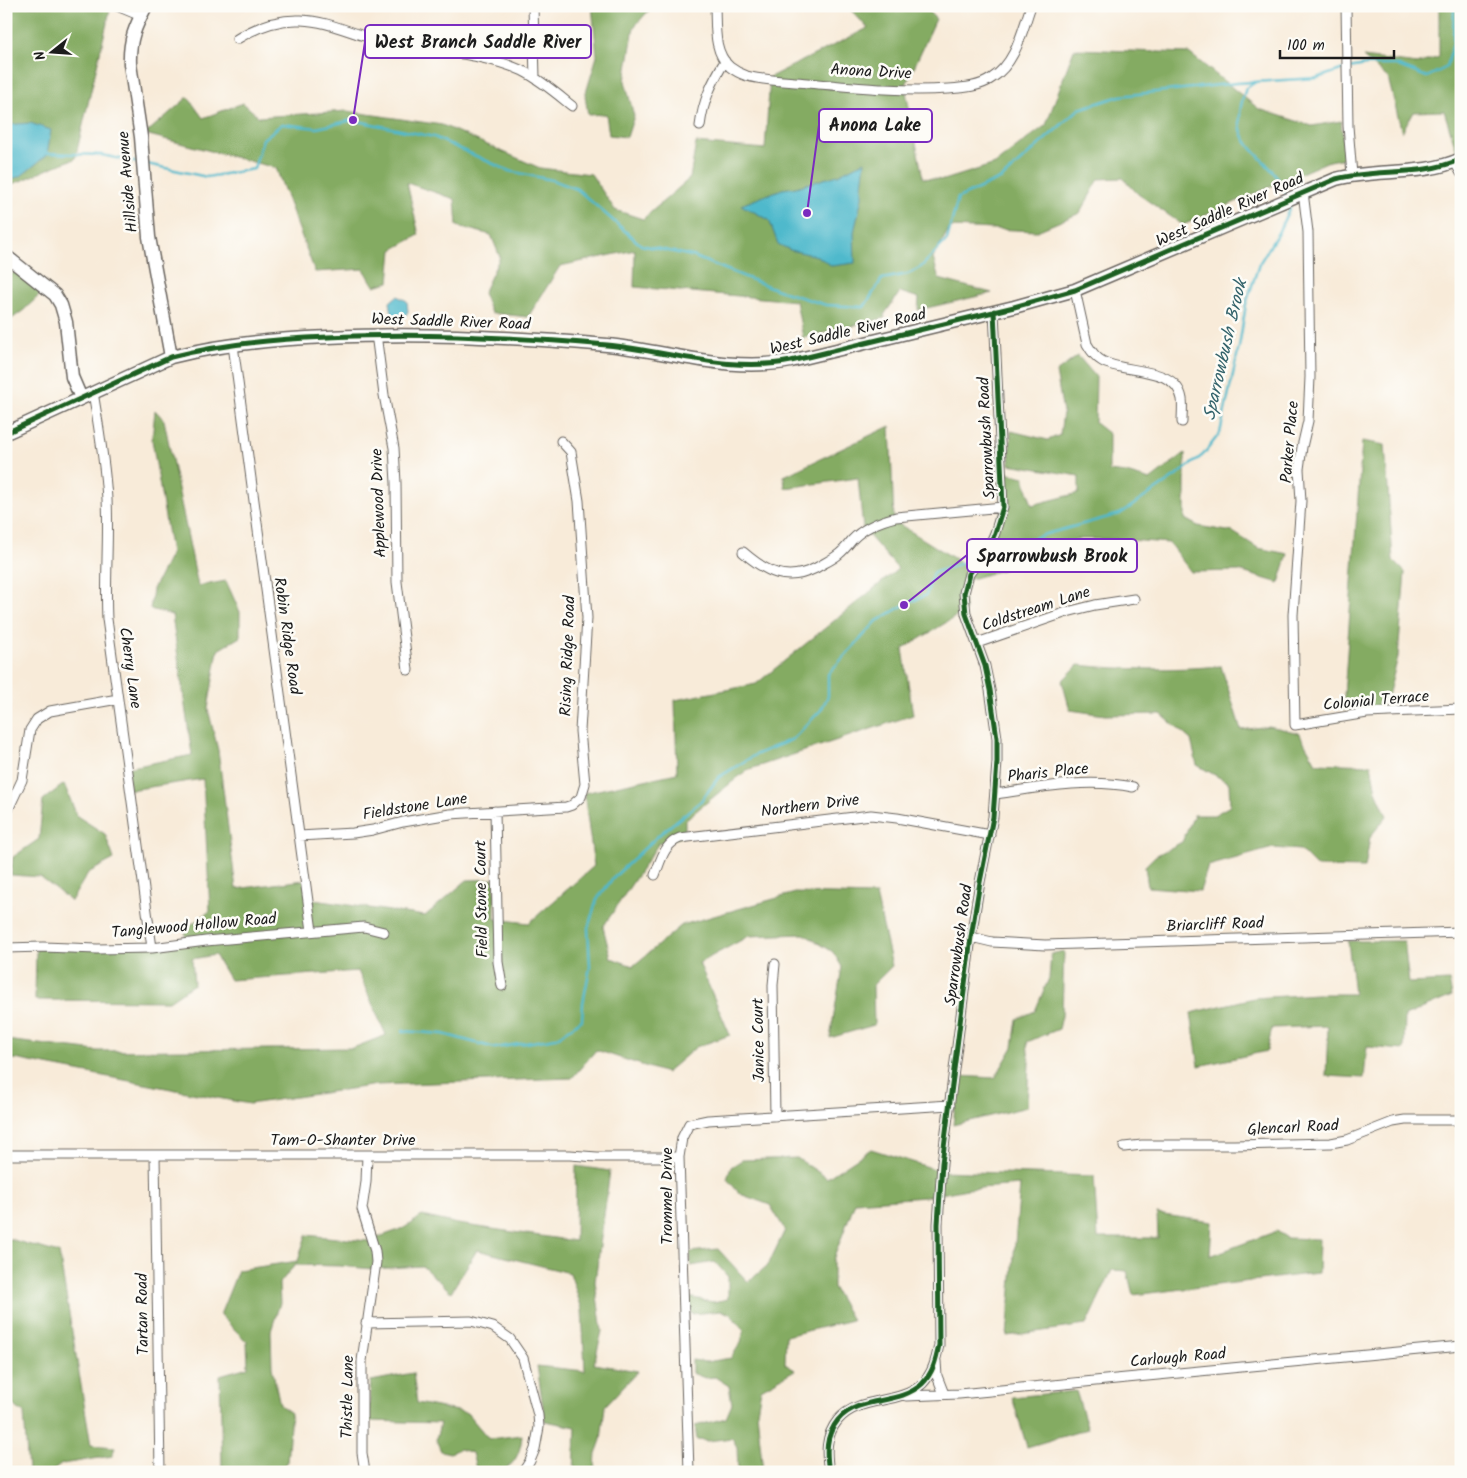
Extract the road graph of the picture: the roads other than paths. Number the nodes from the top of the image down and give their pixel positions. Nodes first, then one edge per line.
1 (117, 6) edge
2 (533, 6) edge
3 (714, 6) edge
4 (1031, 6) edge
5 (1346, 6) edge
6 (144, 11) edge
7 (236, 39) dead end
8 (725, 61) junction
9 (535, 78) junction
10 (572, 106) dead end
11 (700, 126) dead end
12 (1459, 165) edge
13 (1352, 175) junction
14 (1292, 196) junction
15 (6, 256) edge
16 (1075, 290) junction
17 (994, 312) junction
18 (376, 334) junction
19 (232, 345) junction
20 (171, 357) junction
21 (93, 392) junction
22 (81, 398) junction
23 (1182, 422) dead end
24 (6, 433) edge
25 (560, 442) dead end
26 (1003, 507) junction
27 (743, 552) dead end
28 (1134, 599) dead end
29 (977, 643) junction
30 (408, 670) dead end
31 (118, 699) junction
32 (1461, 709) edge
33 (1295, 725) joint
34 (1133, 788) dead end
35 (996, 794) junction
36 (566, 807) joint
37 (495, 811) junction
38 (6, 814) edge
39 (990, 835) junction
40 (300, 836) junction
41 (655, 875) dead end
42 (312, 930) junction
43 (384, 932) dead end
44 (1461, 932) edge
45 (971, 937) junction
46 (6, 948) edge
47 (152, 948) junction
48 (775, 964) dead end
49 (502, 986) dead end
50 (950, 1104) junction
51 (775, 1116) junction
52 (1461, 1120) edge
53 (1124, 1147) dead end
54 (6, 1155) edge
55 (155, 1155) junction
56 (367, 1155) junction
57 (680, 1158) junction
58 (366, 1323) junction
59 (1461, 1346) edge
60 (936, 1362) junction
61 (944, 1394) junction
62 (898, 1397) junction
63 (160, 1472) edge
64 (365, 1472) edge
65 (523, 1472) edge
66 (689, 1472) edge
67 (829, 1472) edge

1 - 6 street
2 - 9 street
3 - 8 street
4 - 8 street, Anona Drive
5 - 13 street
6 - 20 street, Hillside Avenue
7 - 9 street
8 - 11 street
9 - 10 street
12 - 13 street, West Saddle River Road
13 - 14 street, West Saddle River Road
14 - 16 street, West Saddle River Road
14 - 33 street, Parker Place
15 - 22 street
16 - 17 street, West Saddle River Road
16 - 23 street
17 - 18 street, West Saddle River Road
17 - 26 street, Sparrowbush Road
18 - 19 street, West Saddle River Road
18 - 30 street, Applewood Drive
19 - 20 street, West Saddle River Road
19 - 40 street, Robin Ridge Road
20 - 21 street, West Saddle River Road
21 - 22 street, West Saddle River Road
21 - 31 street, Cherry Lane
22 - 24 street, West Saddle River Road
25 - 36 street, Rising Ridge Road
26 - 27 street
26 - 29 street, Sparrowbush Road
28 - 29 street, Coldstream Lane
29 - 35 street, Sparrowbush Road
31 - 38 street
31 - 47 street, Cherry Lane
32 - 33 street, Colonial Terrace
34 - 35 street, Pharis Place
35 - 39 street, Sparrowbush Road
36 - 37 street, Fieldstone Lane
37 - 40 street, Fieldstone Lane
37 - 49 street, Field Stone Court
39 - 41 street, Northern Drive
39 - 45 street, Sparrowbush Road
40 - 42 street, Robin Ridge Road
42 - 43 street, Tanglewood Hollow Road
42 - 47 street, Tanglewood Hollow Road
44 - 45 street, Briarcliff Road
45 - 50 street, Sparrowbush Road
46 - 47 street, Tanglewood Hollow Road
48 - 51 street, Janice Court
50 - 51 street, Trommel Drive
50 - 60 street, Sparrowbush Road
51 - 57 street, Trommel Drive
52 - 53 street, Glencarl Road
54 - 55 street, Tam-O-Shanter Drive
55 - 56 street, Tam-O-Shanter Drive
55 - 63 street, Tartan Road
56 - 57 street, Tam-O-Shanter Drive
56 - 58 street, Thistle Lane
57 - 66 street, Trommel Drive
58 - 64 street, Thistle Lane
58 - 65 street
59 - 61 street, Carlough Road
60 - 61 street, Sparrowbush Road
60 - 62 street, Sparrowbush Road
61 - 62 street, Carlough Road
62 - 67 street, Sparrowbush Road

